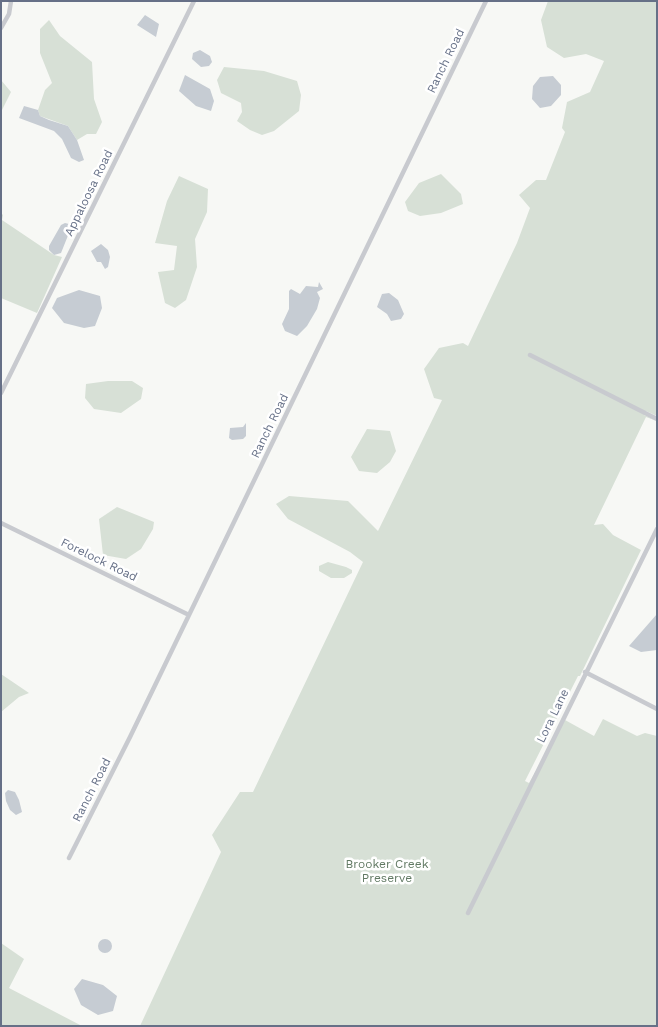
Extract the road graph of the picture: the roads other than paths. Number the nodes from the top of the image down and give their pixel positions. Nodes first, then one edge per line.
1 (11, 1) edge
2 (194, 1) edge
3 (486, 1) edge
4 (1, 28) edge
5 (530, 355) dead end
6 (1, 393) edge
7 (657, 419) edge
8 (1, 524) edge
9 (657, 529) edge
10 (187, 614) junction
11 (585, 672) junction
12 (657, 709) edge
13 (69, 858) dead end
14 (468, 913) dead end

1 - 4 street
2 - 6 street, Appaloosa Road
3 - 10 street, Ranch Road
5 - 7 street
8 - 10 street, Forelock Road
9 - 11 street, Lora Lane
10 - 13 street, Ranch Road
11 - 12 street
11 - 14 street, Lora Lane

